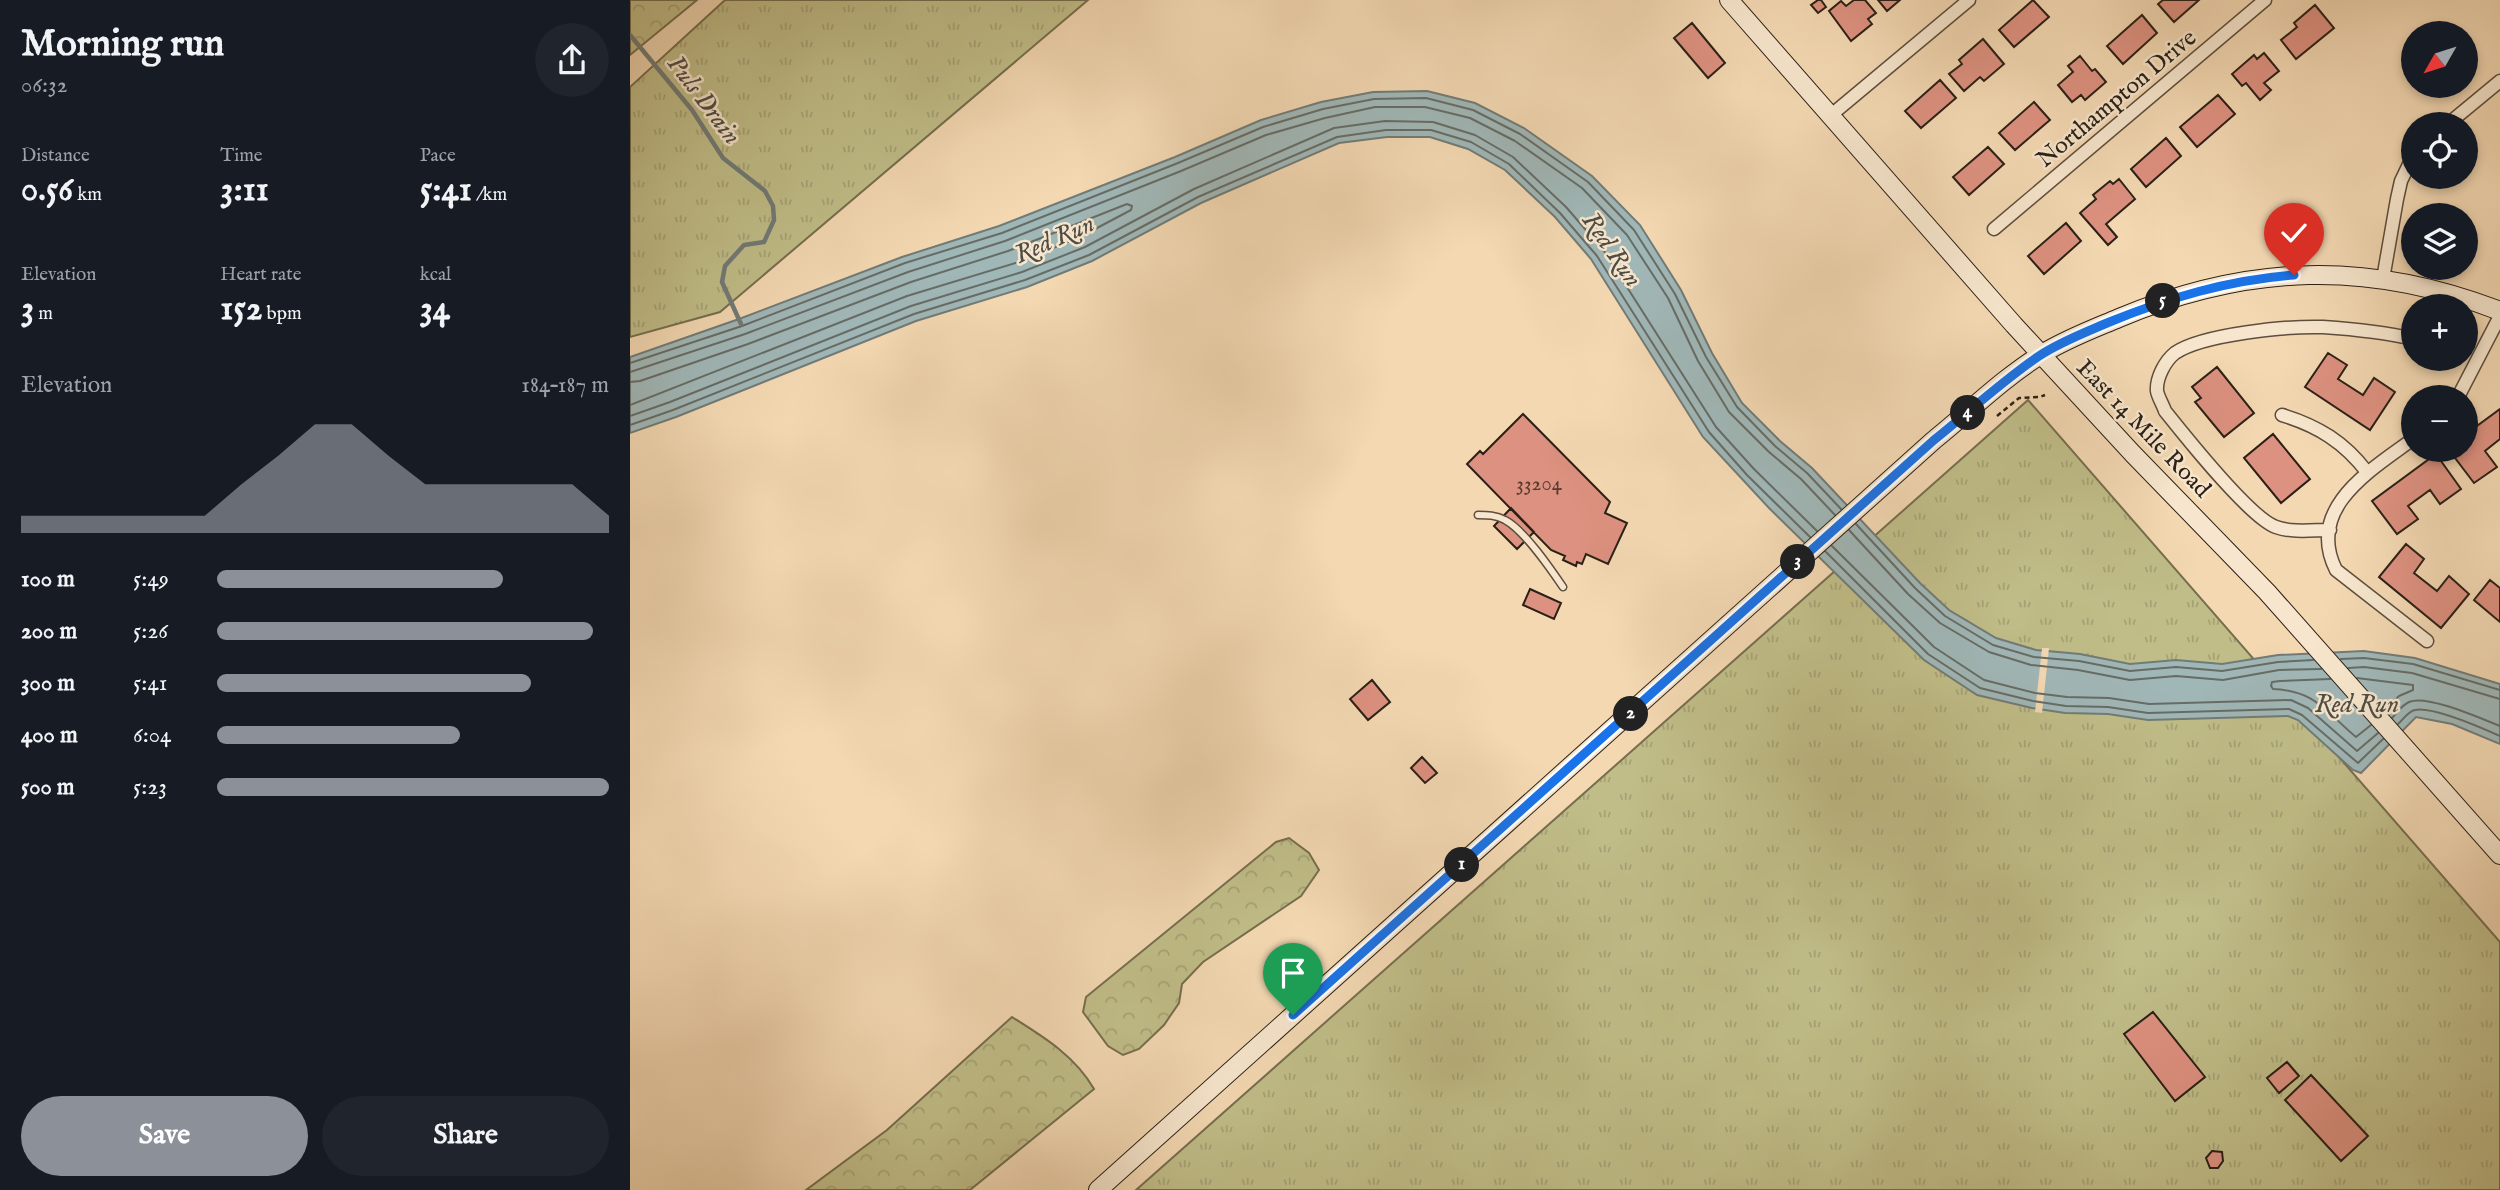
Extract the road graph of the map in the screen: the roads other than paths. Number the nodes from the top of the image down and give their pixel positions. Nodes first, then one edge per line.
1 (1729, 0) edge
2 (1969, 0) edge
3 (2265, 0) edge
4 (2500, 81) edge
5 (2463, 112) edge
6 (1830, 116) junction
7 (2401, 186) edge
8 (1994, 229) dead end
9 (2383, 279) junction
10 (2500, 314) edge
11 (2401, 337) edge
12 (2478, 350) edge
13 (2041, 355) junction
14 (2282, 415) dead end
15 (2401, 448) edge
16 (2367, 472) junction
17 (1478, 515) dead end
18 (2330, 530) junction
19 (1563, 587) dead end
20 (2427, 641) dead end
21 (2500, 855) edge
22 (1098, 1190) edge

1 - 6 main road, East 14 Mile Road
2 - 6 street
3 - 8 street, Northampton Drive
4 - 5 street
6 - 13 main road, East 14 Mile Road
7 - 9 street
9 - 10 main road
9 - 13 main road
10 - 12 street
11 - 18 street
13 - 21 main road, East 14 Mile Road
13 - 22 main road
14 - 16 street
15 - 16 street
16 - 18 street
17 - 19 lane
18 - 20 street

